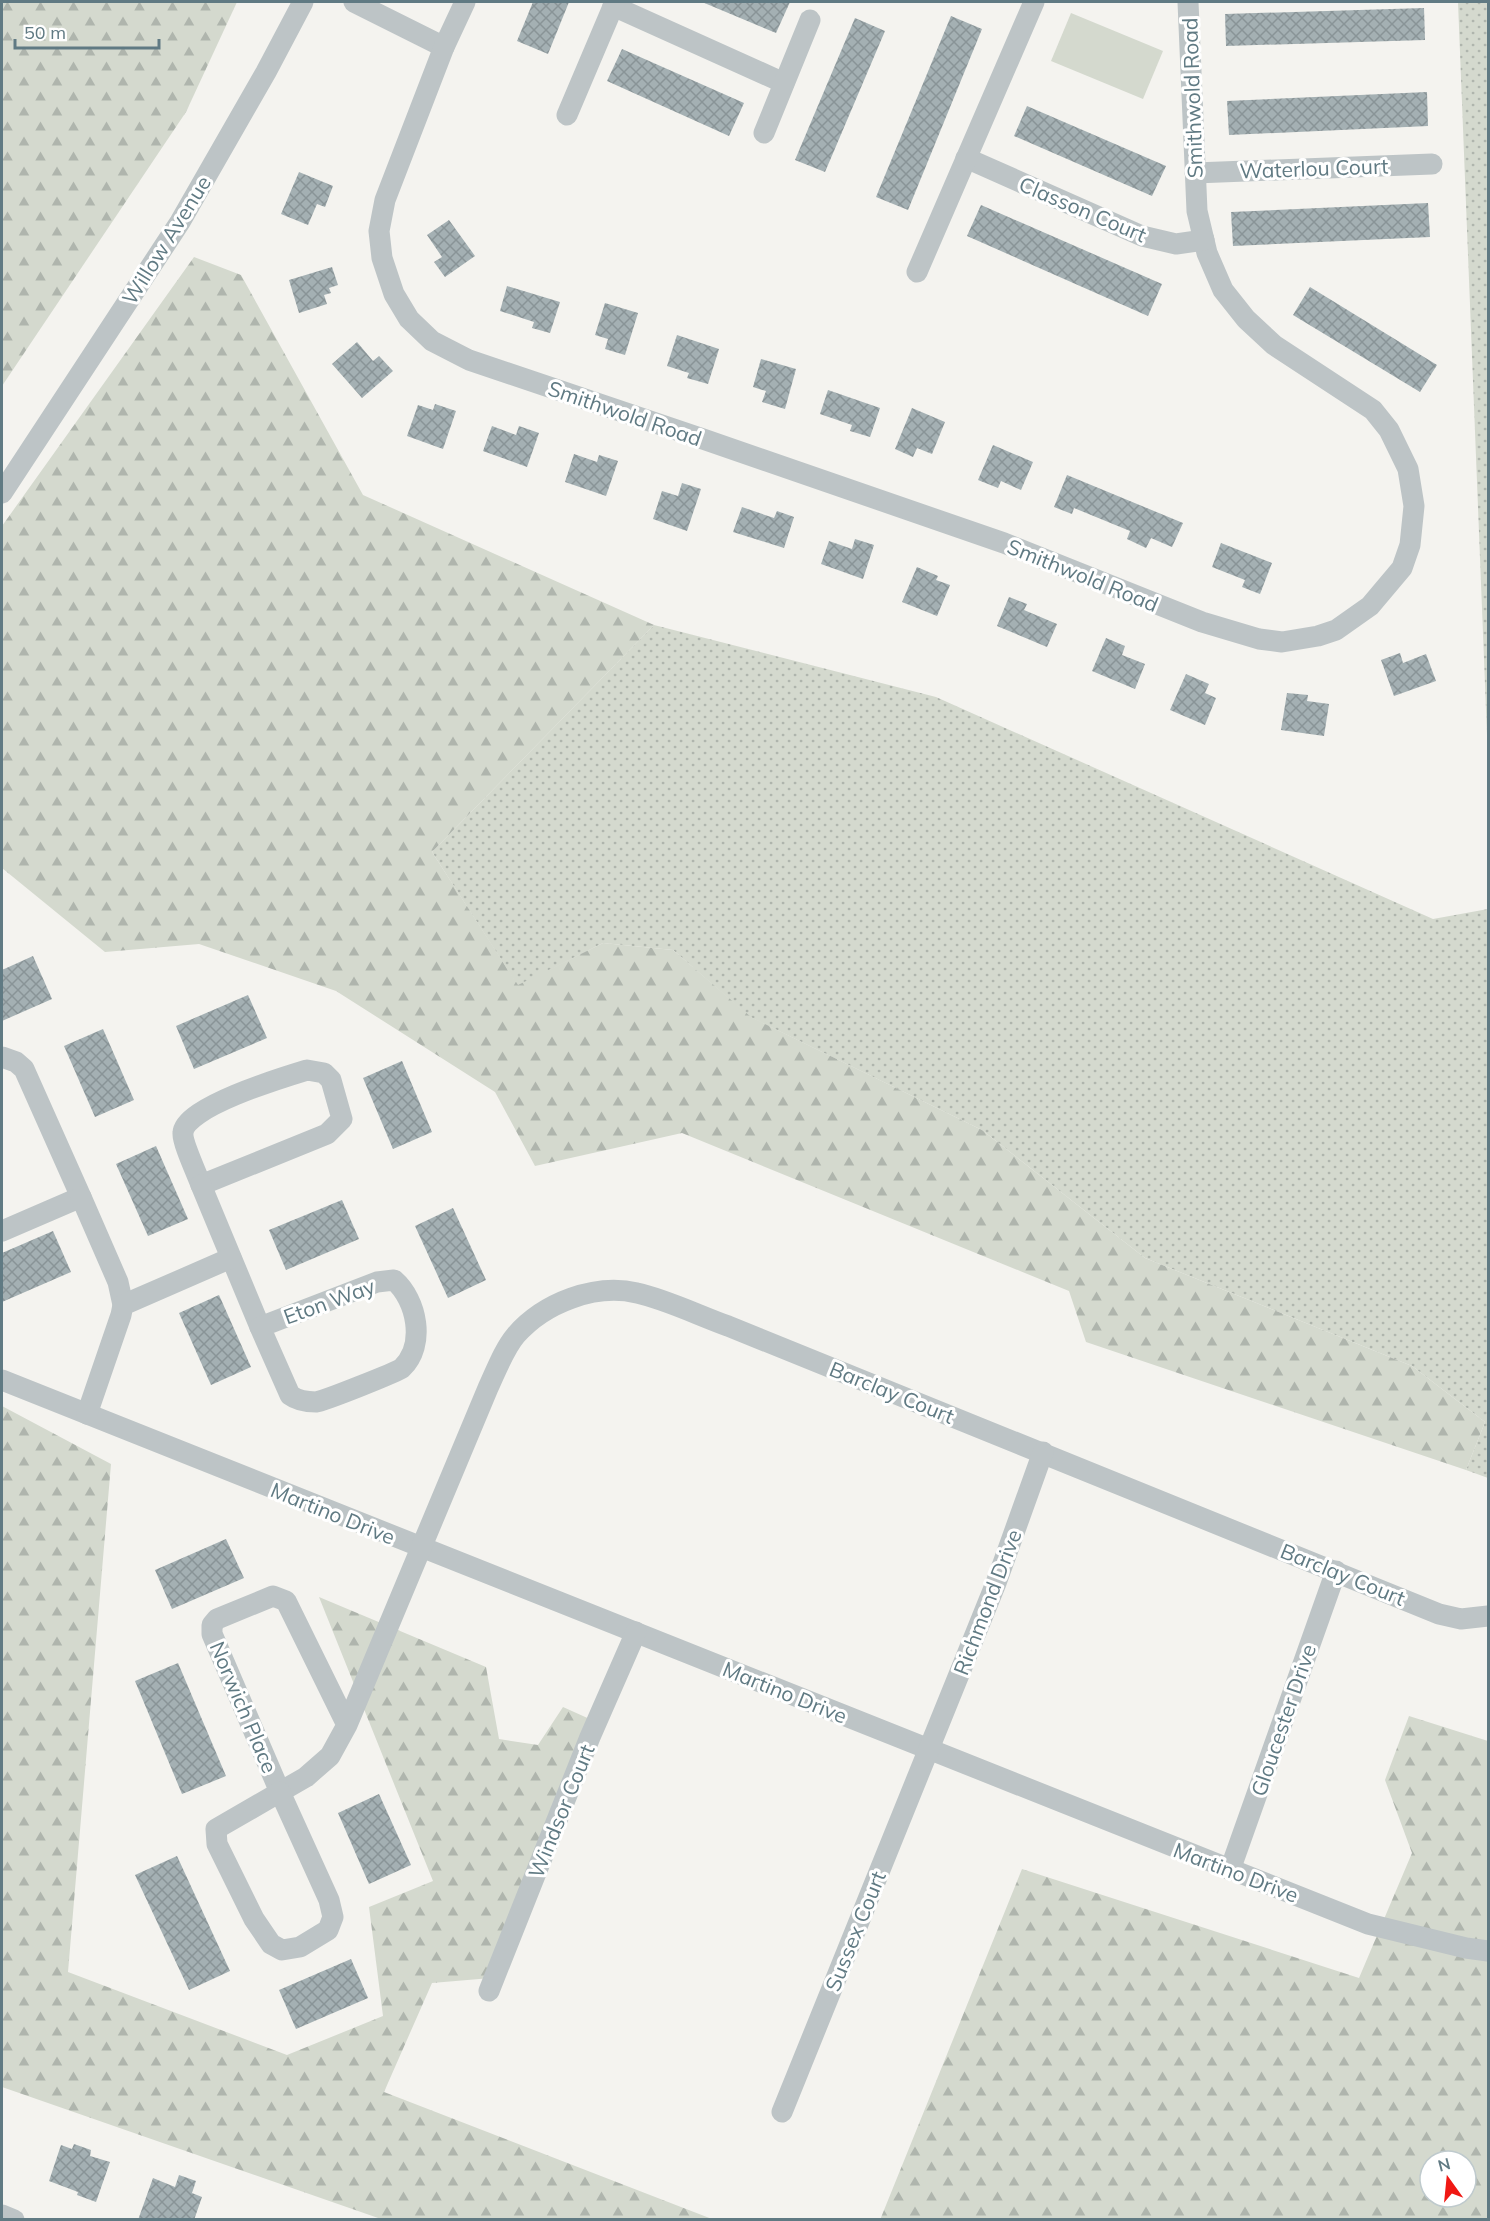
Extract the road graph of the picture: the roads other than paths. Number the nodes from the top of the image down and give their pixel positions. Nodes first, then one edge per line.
1 (303, 2) edge
2 (354, 2) edge
3 (465, 2) edge
4 (1034, 2) edge
5 (1188, 2) edge
6 (614, 4) edge
7 (810, 20) dead end
8 (444, 48) junction
9 (784, 83) junction
10 (567, 115) dead end
11 (764, 133) dead end
12 (966, 158) junction
13 (1432, 164) dead end
14 (1195, 173) junction
15 (1204, 240) junction
16 (917, 272) dead end
17 (2, 493) edge
18 (2, 1057) edge
19 (201, 1185) junction
20 (81, 1197) junction
21 (2, 1231) edge
22 (231, 1258) junction
23 (123, 1305) junction
24 (260, 1327) junction
25 (2, 1380) edge
26 (87, 1414) junction
27 (1042, 1452) junction
28 (420, 1547) junction
29 (1336, 1571) junction
30 (1488, 1616) edge
31 (636, 1632) junction
32 (347, 1725) junction
33 (928, 1750) junction
34 (280, 1792) junction
35 (1230, 1870) junction
36 (1488, 1951) edge
37 (489, 1991) dead end
38 (782, 2112) dead end
39 (2, 2215) edge
40 (14, 2220) edge

1 - 17 street, Willow Avenue
2 - 8 street
3 - 8 street, Smithwold Road
4 - 12 street
5 - 14 street, Smithwold Road
6 - 9 street
6 - 10 street
7 - 9 street
8 - 15 street, Smithwold Road
9 - 11 street
12 - 15 street, Classon Court
12 - 16 street
13 - 14 street, Waterlou Court
14 - 15 street, Smithwold Road
18 - 20 street
19 - 19 street, Eton Way
19 - 22 street, Eton Way
20 - 21 street
20 - 23 street
22 - 23 street
22 - 24 street, Eton Way
23 - 26 street
24 - 24 street, Eton Way
25 - 26 street, Martino Drive
26 - 28 street, Martino Drive
27 - 28 street, Barclay Court
27 - 29 street, Barclay Court
27 - 33 street, Richmond Drive
28 - 31 street, Martino Drive
28 - 32 street, Norwich Place
29 - 30 street, Barclay Court
29 - 35 street, Gloucester Drive
31 - 33 street, Martino Drive
31 - 37 street, Windsor Court
32 - 34 street, Norwich Place
32 - 34 street, Norwich Place
33 - 35 street, Martino Drive
33 - 38 street, Sussex Court
34 - 34 street, Norwich Place
35 - 36 street, Martino Drive
39 - 40 street

